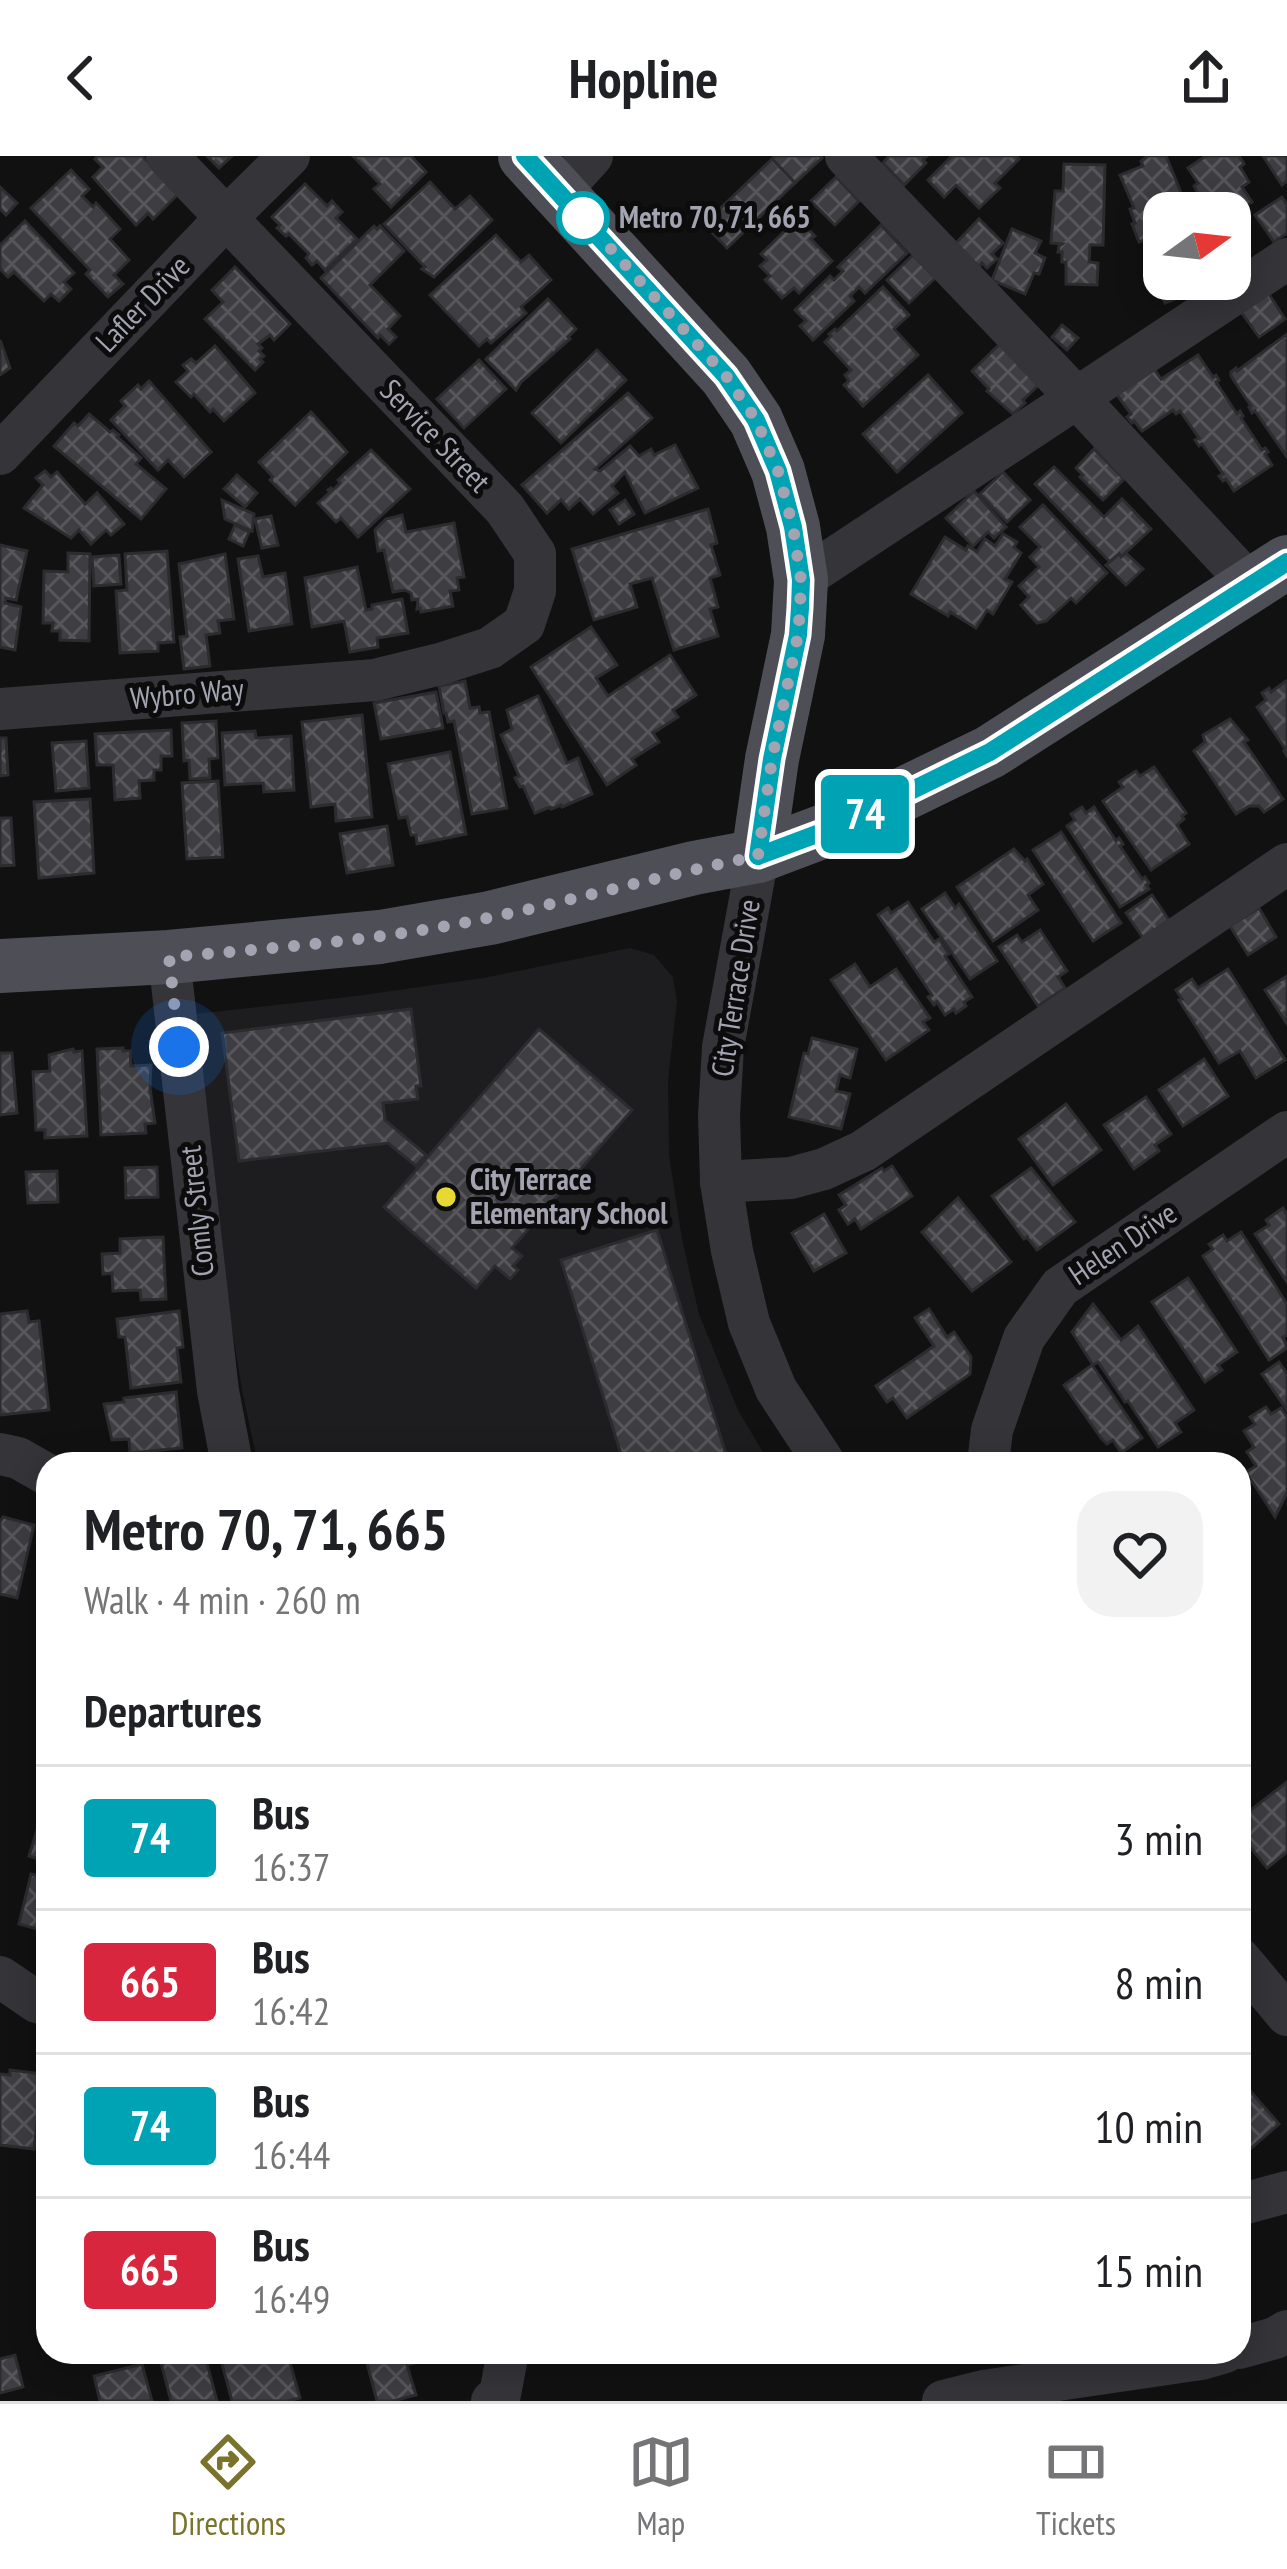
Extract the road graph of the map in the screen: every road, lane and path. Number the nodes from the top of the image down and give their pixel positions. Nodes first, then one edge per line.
1 (166, 156) edge
2 (289, 156) edge
3 (846, 156) edge
4 (559, 168) edge
5 (226, 218) junction
6 (1287, 259) edge
7 (1077, 398) junction
8 (0, 454) edge
9 (1269, 574) edge
10 (801, 580) junction
11 (375, 680) joint
12 (0, 709) edge
13 (758, 856) junction
14 (1287, 864) edge
15 (169, 957) junction
16 (0, 966) edge
17 (1287, 1132) edge
18 (721, 1182) junction
19 (230, 1452) edge
20 (817, 1452) edge
21 (989, 1452) edge
22 (0, 1454) edge
23 (36, 1468) edge
24 (1251, 1972) edge
25 (0, 1977) edge
26 (36, 2001) edge
27 (1287, 2014) edge
28 (1287, 2192) edge
29 (1251, 2202) edge
30 (1287, 2331) edge
31 (1251, 2345) edge
32 (505, 2364) edge
33 (1167, 2364) edge
34 (496, 2397) edge
35 (943, 2401) edge

1 - 5 street, Service Street
2 - 5 street, Lafler Drive
3 - 7 street
4 - 10 main road, City Terrace Drive
5 - 8 street, Lafler Drive
5 - 11 street, Service Street
6 - 7 street
7 - 9 street
7 - 10 street
9 - 13 main road
10 - 13 main road, City Terrace Drive
11 - 12 street, Wybro Way
13 - 15 main road
13 - 18 street, City Terrace Drive
14 - 18 street
15 - 16 main road
15 - 19 street, Comly Street
17 - 21 street, Helen Drive
18 - 20 street, City Terrace Drive
22 - 23 street
24 - 27 street
25 - 26 street
28 - 29 street
30 - 31 street
32 - 34 street
33 - 35 street

